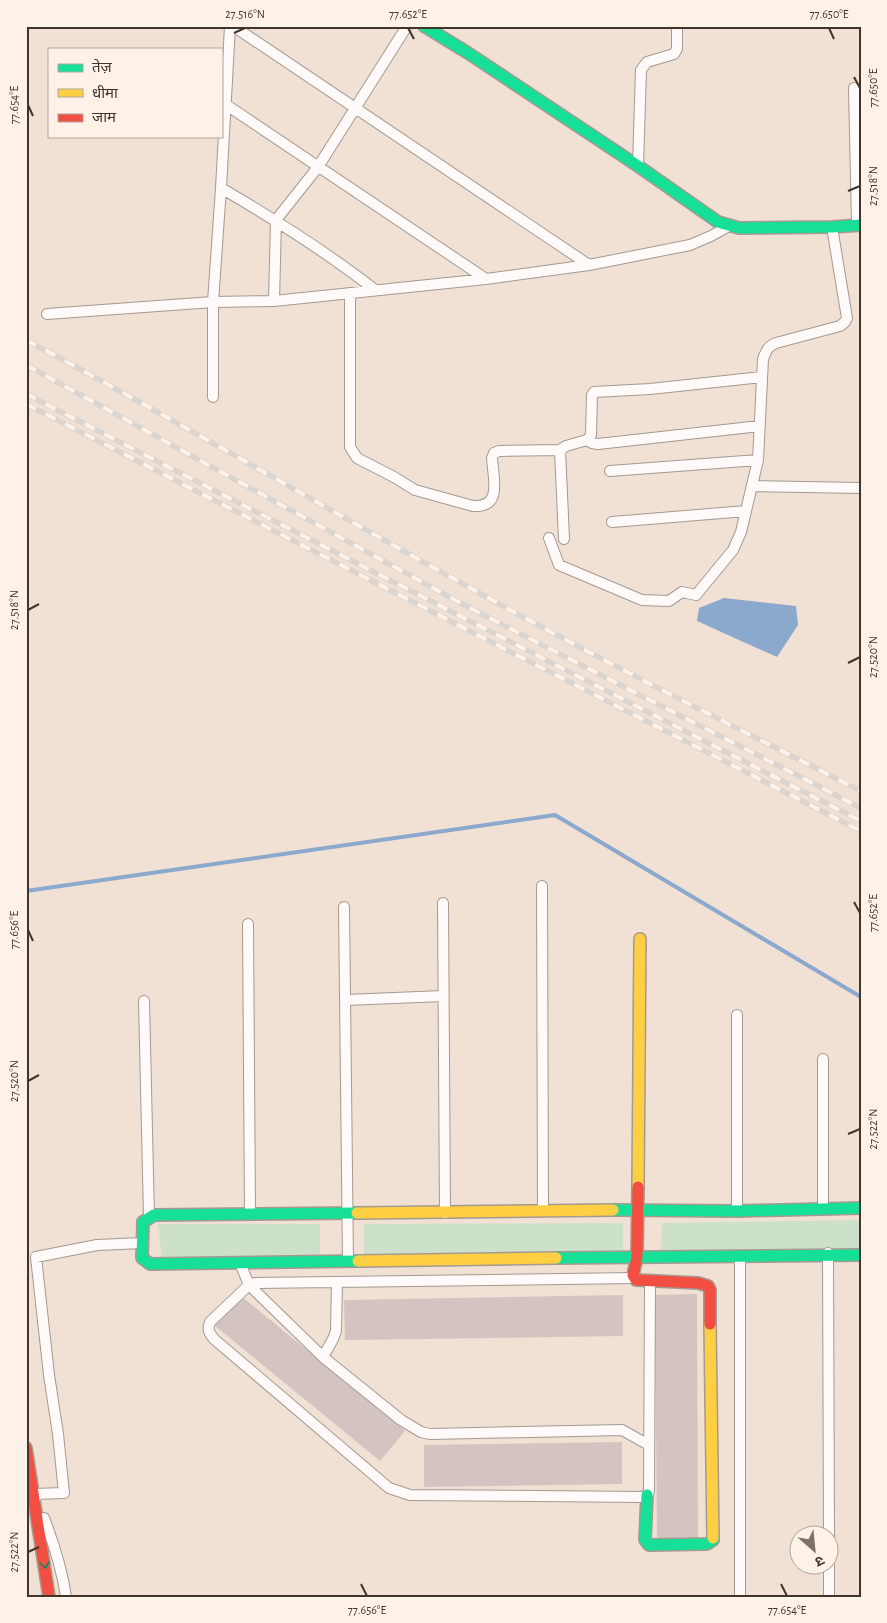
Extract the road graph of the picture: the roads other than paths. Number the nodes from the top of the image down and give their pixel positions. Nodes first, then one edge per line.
1 (231, 26) edge
2 (407, 26) edge
3 (424, 26) edge
4 (677, 26) edge
5 (854, 88) dead end
6 (225, 104) junction
7 (356, 109) junction
8 (638, 166) junction
9 (318, 168) junction
10 (221, 188) junction
11 (276, 220) junction
12 (859, 225) edge
13 (729, 226) junction
14 (832, 227) junction
15 (589, 264) junction
16 (486, 279) junction
17 (375, 290) junction
18 (350, 293) junction
19 (274, 301) junction
20 (213, 302) junction
21 (47, 314) dead end
22 (762, 377) junction
23 (213, 397) dead end
24 (760, 426) junction
25 (587, 440) junction
26 (560, 450) junction
27 (758, 460) junction
28 (610, 471) dead end
29 (752, 486) junction
30 (861, 488) edge
31 (746, 511) junction
32 (612, 522) dead end
33 (549, 538) dead end
34 (564, 539) dead end
35 (542, 886) dead end
36 (443, 903) dead end
37 (344, 907) dead end
38 (248, 924) dead end
39 (640, 939) dead end
40 (443, 996) junction
41 (346, 1000) junction
42 (144, 1001) dead end
43 (737, 1015) dead end
44 (823, 1059) dead end
45 (861, 1208) edge
46 (824, 1209) junction
47 (543, 1210) junction
48 (637, 1211) junction
49 (737, 1211) junction
50 (250, 1213) junction
51 (445, 1213) junction
52 (348, 1214) junction
53 (148, 1217) junction
54 (143, 1243) junction
55 (828, 1253) junction
56 (861, 1254) edge
57 (637, 1257) junction
58 (740, 1257) junction
59 (348, 1261) junction
60 (240, 1263) junction
61 (634, 1278) junction
62 (650, 1281) junction
63 (337, 1282) junction
64 (249, 1285) junction
65 (323, 1357) junction
66 (649, 1445) junction
67 (26, 1448) edge
68 (34, 1494) junction
69 (647, 1495) junction
70 (829, 1526) edge
71 (829, 1576) edge
72 (49, 1597) edge
73 (66, 1597) edge
74 (740, 1597) edge
75 (829, 1597) edge

1 - 6 street
1 - 7 street
2 - 7 street
3 - 8 main road
4 - 8 street
5 - 12 street
6 - 9 street
6 - 10 street
7 - 9 street
7 - 15 street
8 - 13 main road
9 - 11 street
9 - 16 street
10 - 11 street
10 - 20 street
11 - 17 street
11 - 19 street
12 - 14 main road
13 - 14 main road
13 - 15 street
14 - 22 street
15 - 16 street
16 - 17 street
17 - 18 street
18 - 19 street
18 - 26 street
19 - 20 street
20 - 21 street
20 - 23 street
22 - 24 street
22 - 25 street
24 - 25 street
24 - 27 street
25 - 26 street
26 - 34 street
27 - 28 street
27 - 29 street
29 - 30 street
29 - 31 street
31 - 32 street
31 - 33 street
35 - 47 street
36 - 40 street
37 - 41 street
38 - 50 street
39 - 48 main road
40 - 41 street
40 - 51 street
41 - 52 street
42 - 53 street
43 - 49 street
44 - 46 street
45 - 46 main road
46 - 49 main road
47 - 48 main road
47 - 51 main road
48 - 49 main road
48 - 57 main road
50 - 52 main road
50 - 53 main road
51 - 52 main road
52 - 59 street
53 - 54 main road
54 - 60 main road
54 - 68 street
55 - 56 main road
55 - 58 main road
55 - 70 street
57 - 58 main road
57 - 59 main road
57 - 61 main road
58 - 74 street
59 - 60 main road
60 - 64 street
61 - 62 main road
61 - 63 street
62 - 66 street
62 - 69 main road
63 - 64 street
63 - 65 street
64 - 65 street
64 - 69 street
65 - 66 street
66 - 69 street
67 - 68 main road
68 -> 72 main road
68 - 73 street
71 - 75 street

